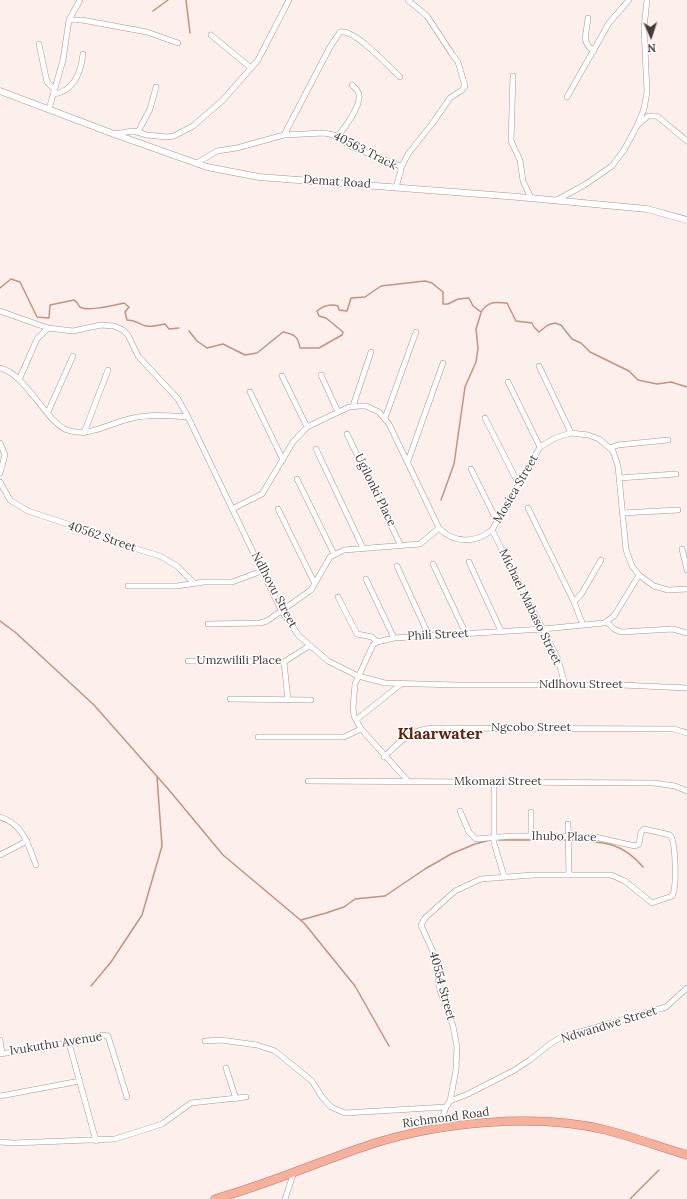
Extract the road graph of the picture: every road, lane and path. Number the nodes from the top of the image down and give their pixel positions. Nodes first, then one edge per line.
1 (80, 0) edge
2 (289, 0) edge
3 (408, 0) edge
4 (629, 0) edge
5 (647, 0) edge
6 (588, 18) dead end
7 (69, 20) junction
8 (211, 34) dead end
9 (178, 42) dead end
10 (39, 44) dead end
11 (594, 51) junction
12 (83, 54) dead end
13 (251, 68) junction
14 (513, 76) dead end
15 (400, 77) dead end
16 (352, 85) dead end
17 (156, 87) dead end
18 (0, 91) edge
19 (54, 92) junction
20 (567, 98) dead end
21 (50, 109) junction
22 (637, 126) junction
23 (138, 132) junction
24 (114, 134) junction
25 (284, 135) junction
26 (338, 137) junction
27 (687, 141) edge
28 (197, 164) junction
29 (401, 168) junction
30 (396, 187) junction
31 (531, 198) junction
32 (557, 200) junction
33 (687, 220) edge
34 (0, 312) edge
35 (48, 328) junction
36 (416, 332) dead end
37 (371, 352) dead end
38 (73, 356) dead end
39 (443, 363) dead end
40 (539, 366) dead end
41 (0, 368) edge
42 (108, 370) dead end
43 (321, 375) dead end
44 (282, 376) dead end
45 (19, 380) junction
46 (508, 382) dead end
47 (250, 392) dead end
48 (353, 406) junction
49 (48, 412) junction
50 (338, 412) junction
51 (188, 417) junction
52 (385, 418) junction
53 (485, 418) dead end
54 (307, 427) junction
55 (84, 433) junction
56 (571, 433) junction
57 (347, 434) dead end
58 (668, 440) dead end
59 (0, 443) edge
60 (540, 447) junction
61 (610, 448) junction
62 (316, 449) dead end
63 (283, 460) junction
64 (408, 461) junction
65 (471, 469) dead end
66 (0, 473) edge
67 (676, 474) dead end
68 (619, 478) junction
69 (297, 479) dead end
70 (0, 482) edge
71 (518, 483) junction
72 (528, 508) dead end
73 (232, 509) junction
74 (278, 509) dead end
75 (678, 510) dead end
76 (622, 513) junction
77 (497, 521) junction
78 (439, 528) junction
79 (492, 530) junction
80 (401, 546) junction
81 (363, 548) junction
82 (682, 549) dead end
83 (334, 554) junction
84 (602, 560) dead end
85 (469, 562) dead end
86 (433, 564) dead end
87 (397, 566) dead end
88 (687, 570) edge
89 (262, 571) junction
90 (639, 575) junction
91 (366, 579) dead end
92 (194, 583) junction
93 (315, 584) junction
94 (128, 586) dead end
95 (687, 589) edge
96 (338, 598) dead end
97 (574, 602) junction
98 (281, 610) junction
99 (607, 622) junction
100 (208, 624) dead end
101 (583, 626) junction
102 (543, 629) junction
103 (501, 631) junction
104 (687, 633) edge
105 (466, 634) junction
106 (429, 636) junction
107 (394, 638) junction
108 (377, 642) junction
109 (309, 646) junction
110 (188, 661) dead end
111 (284, 662) junction
112 (358, 676) junction
113 (401, 684) junction
114 (565, 685) junction
115 (687, 688) edge
116 (230, 699) dead end
117 (288, 700) junction
118 (311, 700) dead end
119 (356, 720) junction
120 (361, 729) junction
121 (687, 733) edge
122 (258, 736) dead end
123 (384, 757) junction
124 (308, 781) dead end
125 (408, 781) junction
126 (494, 782) junction
127 (687, 791) edge
128 (460, 811) dead end
129 (531, 812) dead end
130 (0, 817) edge
131 (568, 824) dead end
132 (494, 836) junction
133 (531, 837) junction
134 (568, 837) junction
135 (27, 841) junction
136 (0, 854) edge
137 (36, 865) dead end
138 (569, 875) junction
139 (504, 876) junction
140 (687, 988) edge
141 (0, 1040) edge
142 (204, 1041) dead end
143 (69, 1043) junction
144 (1, 1054) edge
145 (226, 1068) dead end
146 (80, 1081) junction
147 (0, 1096) edge
148 (127, 1097) dead end
149 (246, 1097) dead end
150 (236, 1099) junction
151 (450, 1101) junction
152 (446, 1107) junction
153 (439, 1128) junction
154 (96, 1141) junction
155 (0, 1142) edge
156 (687, 1155) edge
157 (294, 1172) junction
158 (215, 1199) edge
159 (285, 1199) edge

1 - 7 street
2 - 13 street
3 - 29 street
4 - 11 street
5 - 22 street
6 - 11 street
7 - 9 street
7 - 19 street
8 - 13 street
10 - 19 street
11 - 20 street
12 - 19 street
13 - 23 street
14 - 31 street
15 - 25 street
16 - 26 street
17 - 23 street
18 - 21 street, Demat Road
19 - 21 street
21 - 24 street, Demat Road
22 - 27 street
22 - 32 street
23 - 24 street
24 - 28 street, Demat Road
25 - 26 street, 40563 Track
25 - 28 street, 40563 Track
26 - 29 street, 40563 Track
28 - 30 street, Demat Road
29 - 30 street, 40563 Track
30 - 31 street, Demat Road
31 - 32 street, Demat Road
32 - 33 street, Demat Road
34 - 35 street, Ndlhovu Street
35 - 45 street
35 - 51 street, Ndlhovu Street
36 - 52 street
37 - 48 street
38 - 49 street
39 - 64 street
40 - 56 street
41 - 45 street
42 - 55 street
43 - 50 street
44 - 54 street
45 - 49 street
46 - 60 street
47 - 63 street
48 - 50 street
48 - 52 street
49 - 55 street
50 - 54 street
51 - 55 street
51 - 73 street, Ndlhovu Street
52 - 64 street
53 - 71 street
54 - 63 street
56 - 60 street, Mosiea Street
56 - 61 street, Mosiea Street
57 - 80 street, Ugilonki Place
58 - 61 street
59 - 66 street
60 - 71 street, Mosiea Street
61 - 68 street
62 - 81 street
63 - 73 street
64 - 78 street
65 - 77 street
67 - 68 street
68 - 76 street
69 - 83 street
70 - 92 street, 40562 Street
71 - 77 street, Mosiea Street
72 - 97 street
73 - 89 street, Ndlhovu Street
74 - 93 street
75 - 76 street
76 - 90 street
77 - 79 street, Mosiea Street
78 - 79 street, Mosiea Street
78 - 80 street
79 - 102 street, Michael Mabaso Street
80 - 81 street
81 - 83 street
82 - 88 street
83 - 93 street
84 - 97 street
85 - 103 street
86 - 105 street
87 - 106 street
89 - 92 street
89 - 98 street, Ndlhovu Street
90 - 95 street
90 - 99 street
91 - 107 street
92 - 94 street
93 - 98 street
96 - 108 street
97 - 101 street
98 - 100 street
98 - 109 street, Ndlhovu Street
99 - 101 street, Phili Street
99 - 104 street
101 - 102 street, Phili Street
102 - 103 street, Phili Street
102 - 114 street, Michael Mabaso Street
103 - 105 street, Phili Street
105 - 106 street, Phili Street
106 - 107 street, Phili Street
107 - 108 street, Phili Street
108 - 112 street
109 - 111 street, Umzwilili Place
109 - 112 street, Ndlhovu Street
110 - 111 street, Umzwilili Place
111 - 117 street
112 - 113 street, Ndlhovu Street
112 - 119 street
113 - 114 street, Ndlhovu Street
113 - 119 street
114 - 115 street, Ndlhovu Street
116 - 117 street
117 - 118 street
119 - 120 street
120 - 122 street
120 - 123 street
121 - 123 street, Ngcobo Street
123 - 125 street
124 - 125 street, Mkomazi Street
125 - 126 street, Mkomazi Street
126 - 127 street, Mkomazi Street
126 - 132 street
128 - 132 street, Ihubo Place
129 - 133 street
130 - 135 street
131 - 134 street
132 - 133 street, Ihubo Place
132 - 139 street
133 - 134 street, Ihubo Place
134 - 138 street
134 - 138 street, Ihubo Place
135 - 136 street
135 - 137 street
138 - 139 street
139 - 151 street, 40554 Street
140 - 151 street, Ndwandwe Street
141 - 144 street
142 - 152 street
143 - 144 street, Ivukuthu Avenue
143 - 146 street
143 - 148 street, Ivukuthu Avenue
145 - 150 street
146 - 147 street
146 - 154 street
149 - 150 street
150 - 154 street
151 - 152 street
152 - 153 street
153 - 156 highway, Richmond Road
153 - 157 highway, Richmond Road
154 - 155 street
157 - 158 highway, Richmond Road
157 - 159 street

